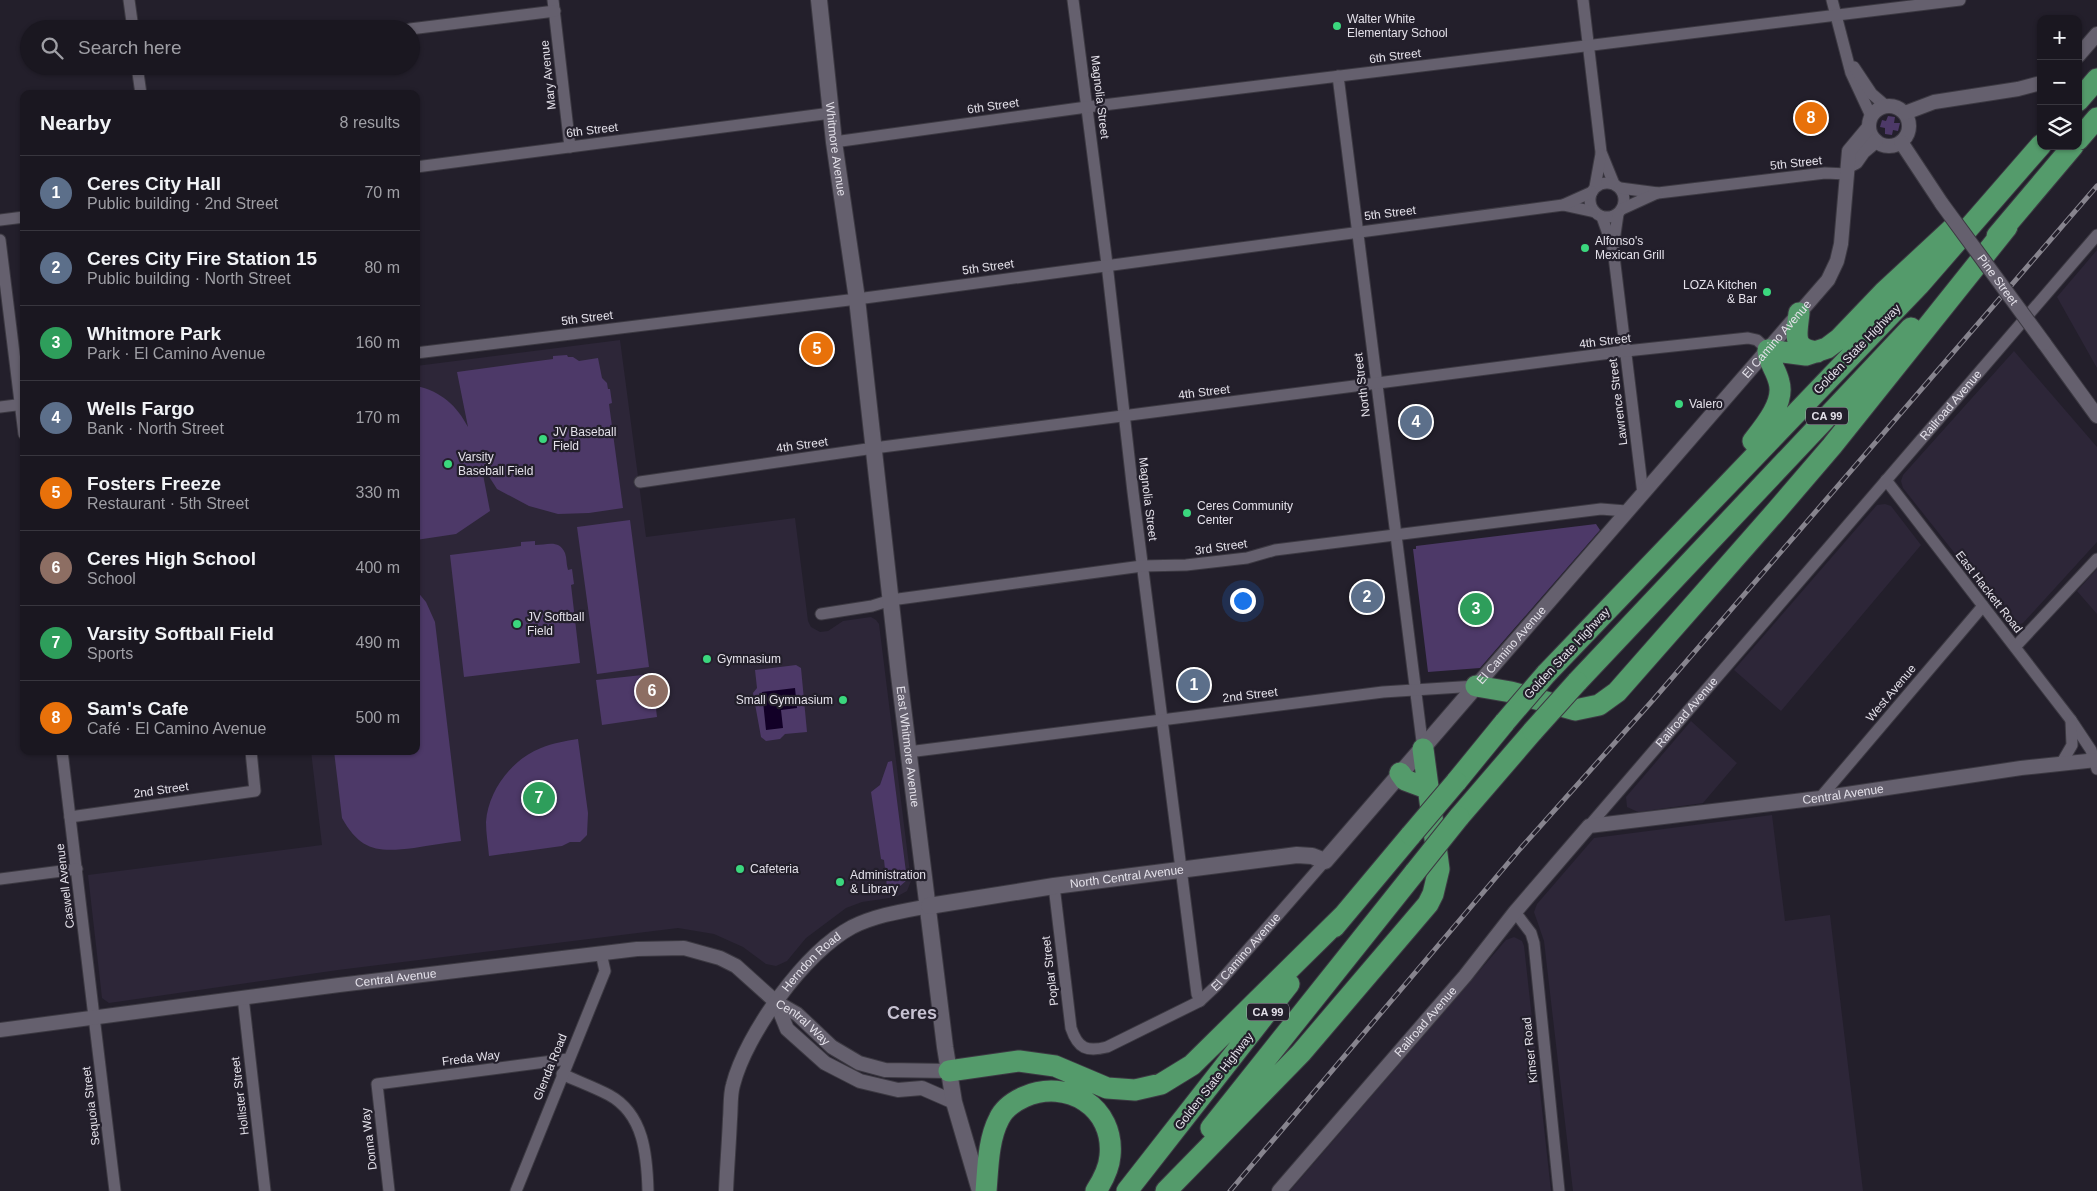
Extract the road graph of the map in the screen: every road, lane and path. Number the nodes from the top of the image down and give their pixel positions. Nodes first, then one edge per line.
1 (129, 0) edge
2 (819, 0) edge
3 (1073, 0) edge
4 (1583, 0) edge
5 (1832, 0) edge
6 (1960, 0) edge
7 (554, 5) edge
8 (1836, 16) junction
9 (132, 20) edge
10 (420, 27) edge
11 (2097, 34) edge
12 (1588, 46) junction
13 (2082, 51) edge
14 (1847, 58) junction
15 (138, 75) edge
16 (1338, 76) junction
17 (2097, 79) edge
18 (2037, 84) edge
19 (140, 90) edge
20 (2082, 96) edge
21 (1886, 106) junction
22 (1087, 107) junction
23 (831, 113) junction
24 (1905, 113) junction
25 (2097, 118) edge
26 (1870, 122) junction
27 (2082, 135) edge
28 (1876, 141) junction
29 (834, 142) junction
30 (1901, 142) junction
31 (570, 147) junction
32 (2037, 149) edge
33 (2037, 150) edge
34 (2070, 150) edge
35 (1602, 152) junction
36 (420, 166) edge
37 (1848, 170) junction
38 (1617, 186) junction
39 (1594, 190) junction
40 (1658, 193) junction
41 (1563, 205) junction
42 (1620, 212) junction
43 (1598, 214) junction
44 (20, 218) edge
45 (0, 220) edge
46 (2006, 227) junction
47 (1358, 231) junction
48 (2097, 235) edge
49 (0, 240) edge
50 (1613, 248) junction
51 (1, 262) edge
52 (1107, 264) junction
53 (857, 299) junction
54 (1799, 313) junction
55 (1768, 350) junction
56 (1626, 351) junction
57 (1817, 352) junction
58 (420, 353) edge
59 (1375, 383) junction
60 (20, 391) edge
61 (20, 405) edge
62 (0, 407) edge
63 (1123, 416) junction
64 (2097, 416) edge
65 (874, 448) junction
66 (1886, 480) junction
67 (640, 482) dead end
68 (1643, 494) junction
69 (1626, 511) junction
70 (1686, 526) junction
71 (1395, 534) junction
72 (2097, 560) edge
73 (1142, 566) junction
74 (891, 600) junction
75 (1983, 606) junction
76 (821, 614) dead end
77 (2015, 647) junction
78 (1476, 686) junction
79 (1415, 689) junction
80 (1161, 720) junction
81 (2072, 720) junction
82 (1423, 749) junction
83 (908, 752) junction
84 (62, 755) edge
85 (251, 755) edge
86 (2096, 763) edge
87 (2061, 764) junction
88 (1400, 773) junction
89 (1429, 788) junction
90 (1820, 798) junction
91 (70, 817) junction
92 (1589, 826) junction
93 (1326, 861) junction
94 (77, 869) junction
95 (1181, 870) junction
96 (0, 879) edge
97 (1054, 886) junction
98 (929, 906) junction
99 (1515, 912) junction
100 (1343, 916) junction
101 (602, 953) junction
102 (243, 997) junction
103 (1200, 1001) junction
104 (776, 1002) junction
105 (95, 1018) junction
106 (0, 1030) edge
107 (1084, 1048) joint
108 (568, 1059) junction
109 (949, 1071) junction
110 (562, 1074) junction
111 (377, 1084) joint
112 (954, 1102) junction
113 (973, 1166) junction
114 (115, 1191) edge
115 (265, 1191) edge
116 (389, 1191) edge
117 (516, 1191) edge
118 (648, 1191) edge
119 (726, 1191) edge
120 (974, 1191) edge
121 (980, 1191) edge
122 (986, 1191) edge
123 (1096, 1191) edge
124 (1127, 1191) edge
125 (1161, 1191) edge
126 (1166, 1191) edge
127 (1279, 1191) edge
128 (1559, 1191) edge

1 - 9 street
2 - 23 main road, Whitmore Avenue
3 - 22 street, Magnolia Street
4 - 12 street
5 - 8 street
6 - 8 street, 6th Street
7 - 10 street
7 - 31 street, Mary Avenue
8 - 12 street, 6th Street
8 - 14 street
11 - 13 street
12 - 16 street, 6th Street
12 - 35 street
14 - 21 street
14 - 26 street
15 - 19 street
16 - 22 street, 6th Street
16 - 47 street, North Street
17 - 20 highway
18 - 24 street
21 - 24 street
21 - 26 street
22 - 29 street, 6th Street
22 - 52 street, Magnolia Street
23 - 29 main road, Whitmore Avenue
23 - 31 street, 6th Street
24 - 30 street
25 - 27 highway
26 - 28 street
26 - 37 street, El Camino Avenue
28 - 30 street
28 - 37 street
29 - 53 main road, Whitmore Avenue
30 - 64 street, Pine Street, bridge
31 - 36 street, 6th Street
32 - 57 highway
33 - 70 highway, Golden State Highway / CA 99
34 - 46 highway, Golden State Highway / CA 99
35 - 38 street
35 - 39 street
37 - 40 street, 5th Street
37 - 54 street, El Camino Avenue
38 - 39 street
38 - 40 street, 5th Street
38 - 42 street
39 - 41 street, 5th Street
39 - 43 street
40 - 42 street, 5th Street
41 - 43 street, 5th Street
41 - 47 street, 5th Street
42 - 43 street
42 - 50 street, Lawrence Street
43 - 50 street, Lawrence Street
44 - 45 street
46 - 78 highway
46 - 125 highway, Golden State Highway / CA 99, bridge
47 - 52 street, 5th Street
47 - 59 street, North Street
48 - 66 street, Railroad Avenue
49 - 51 street
50 - 56 street, Lawrence Street
51 - 60 street
52 - 53 street, 5th Street
52 - 63 street, Magnolia Street
53 - 58 street, 5th Street
53 - 65 main road, East Whitmore Avenue
54 - 55 street, El Camino Avenue
54 - 57 highway
55 - 56 street, 4th Street
55 - 57 highway
55 - 68 street, El Camino Avenue
55 - 70 highway
56 - 59 street, 4th Street
56 - 68 street, Lawrence Street
59 - 63 street, 4th Street
59 - 71 street, North Street
61 - 62 street
63 - 65 street, 4th Street
63 - 73 street, Magnolia Street
65 - 67 street, 4th Street
65 - 74 main road, East Whitmore Avenue
66 - 75 street, East Hackett Road
66 - 92 street, Railroad Avenue
68 - 69 street, El Camino Avenue
69 - 71 street, 3rd Street
69 - 78 street, El Camino Avenue
70 - 100 highway, Golden State Highway / CA 99, bridge
71 - 73 street, 3rd Street
71 - 79 street, North Street
72 - 77 street
73 - 74 street, 3rd Street
73 - 80 street, Magnolia Street
74 - 76 street, 3rd Street
74 - 83 main road, East Whitmore Avenue
75 - 77 street, East Hackett Road
75 - 90 street, West Avenue
77 - 81 street, East Hackett Road
78 - 79 street, 2nd Street
78 - 82 main road, El Camino Avenue
79 - 80 street, 2nd Street
79 - 82 street, North Street
80 - 83 street, 2nd Street
80 - 95 street, Magnolia Street
81 - 86 street, East Hackett Road
81 - 87 street
82 - 88 main road, El Camino Avenue
82 - 89 highway
83 - 98 main road, East Whitmore Avenue
84 - 91 street, Caswell Avenue
85 - 91 street, 2nd Street
86 - 87 street, Central Avenue
87 - 90 street, Central Avenue
88 - 89 highway
88 - 93 main road, El Camino Avenue
89 - 126 highway
90 - 92 street, Central Avenue
91 - 94 street, Caswell Avenue
92 - 99 street, Railroad Avenue
93 - 95 main road, North Central Avenue
93 - 103 street, El Camino Avenue
94 - 96 street
94 - 105 street, Caswell Avenue
95 - 97 main road, North Central Avenue
95 - 103 street, Magnolia Street
97 - 98 main road, North Central Avenue
97 - 107 street, Poplar Street
98 - 104 street, Herndon Road
98 - 109 main road, East Whitmore Avenue
99 - 127 street, Railroad Avenue
99 - 128 street, Kinser Road
100 - 109 highway
100 - 124 highway, Golden State Highway / CA 99
101 - 102 street, Central Avenue
101 - 104 street, Central Avenue
101 - 108 street, Glenda Road
102 - 105 street, Central Avenue
102 - 115 street, Hollister Street
103 - 107 street, El Camino Avenue
104 - 109 street, Central Way
104 - 112 street, Central Way
104 - 119 street, Herndon Road
105 - 106 street, Central Avenue
105 - 114 street, Sequoia Street
108 - 110 street, Glenda Road
108 - 111 street, Freda Way
109 - 112 main road, East Whitmore Avenue
110 - 117 street, Glenda Road
110 - 118 street
111 - 116 street, Donna Way
112 - 113 main road, East Whitmore Avenue
113 - 120 highway
113 - 121 main road, East Whitmore Avenue
122 - 123 highway

